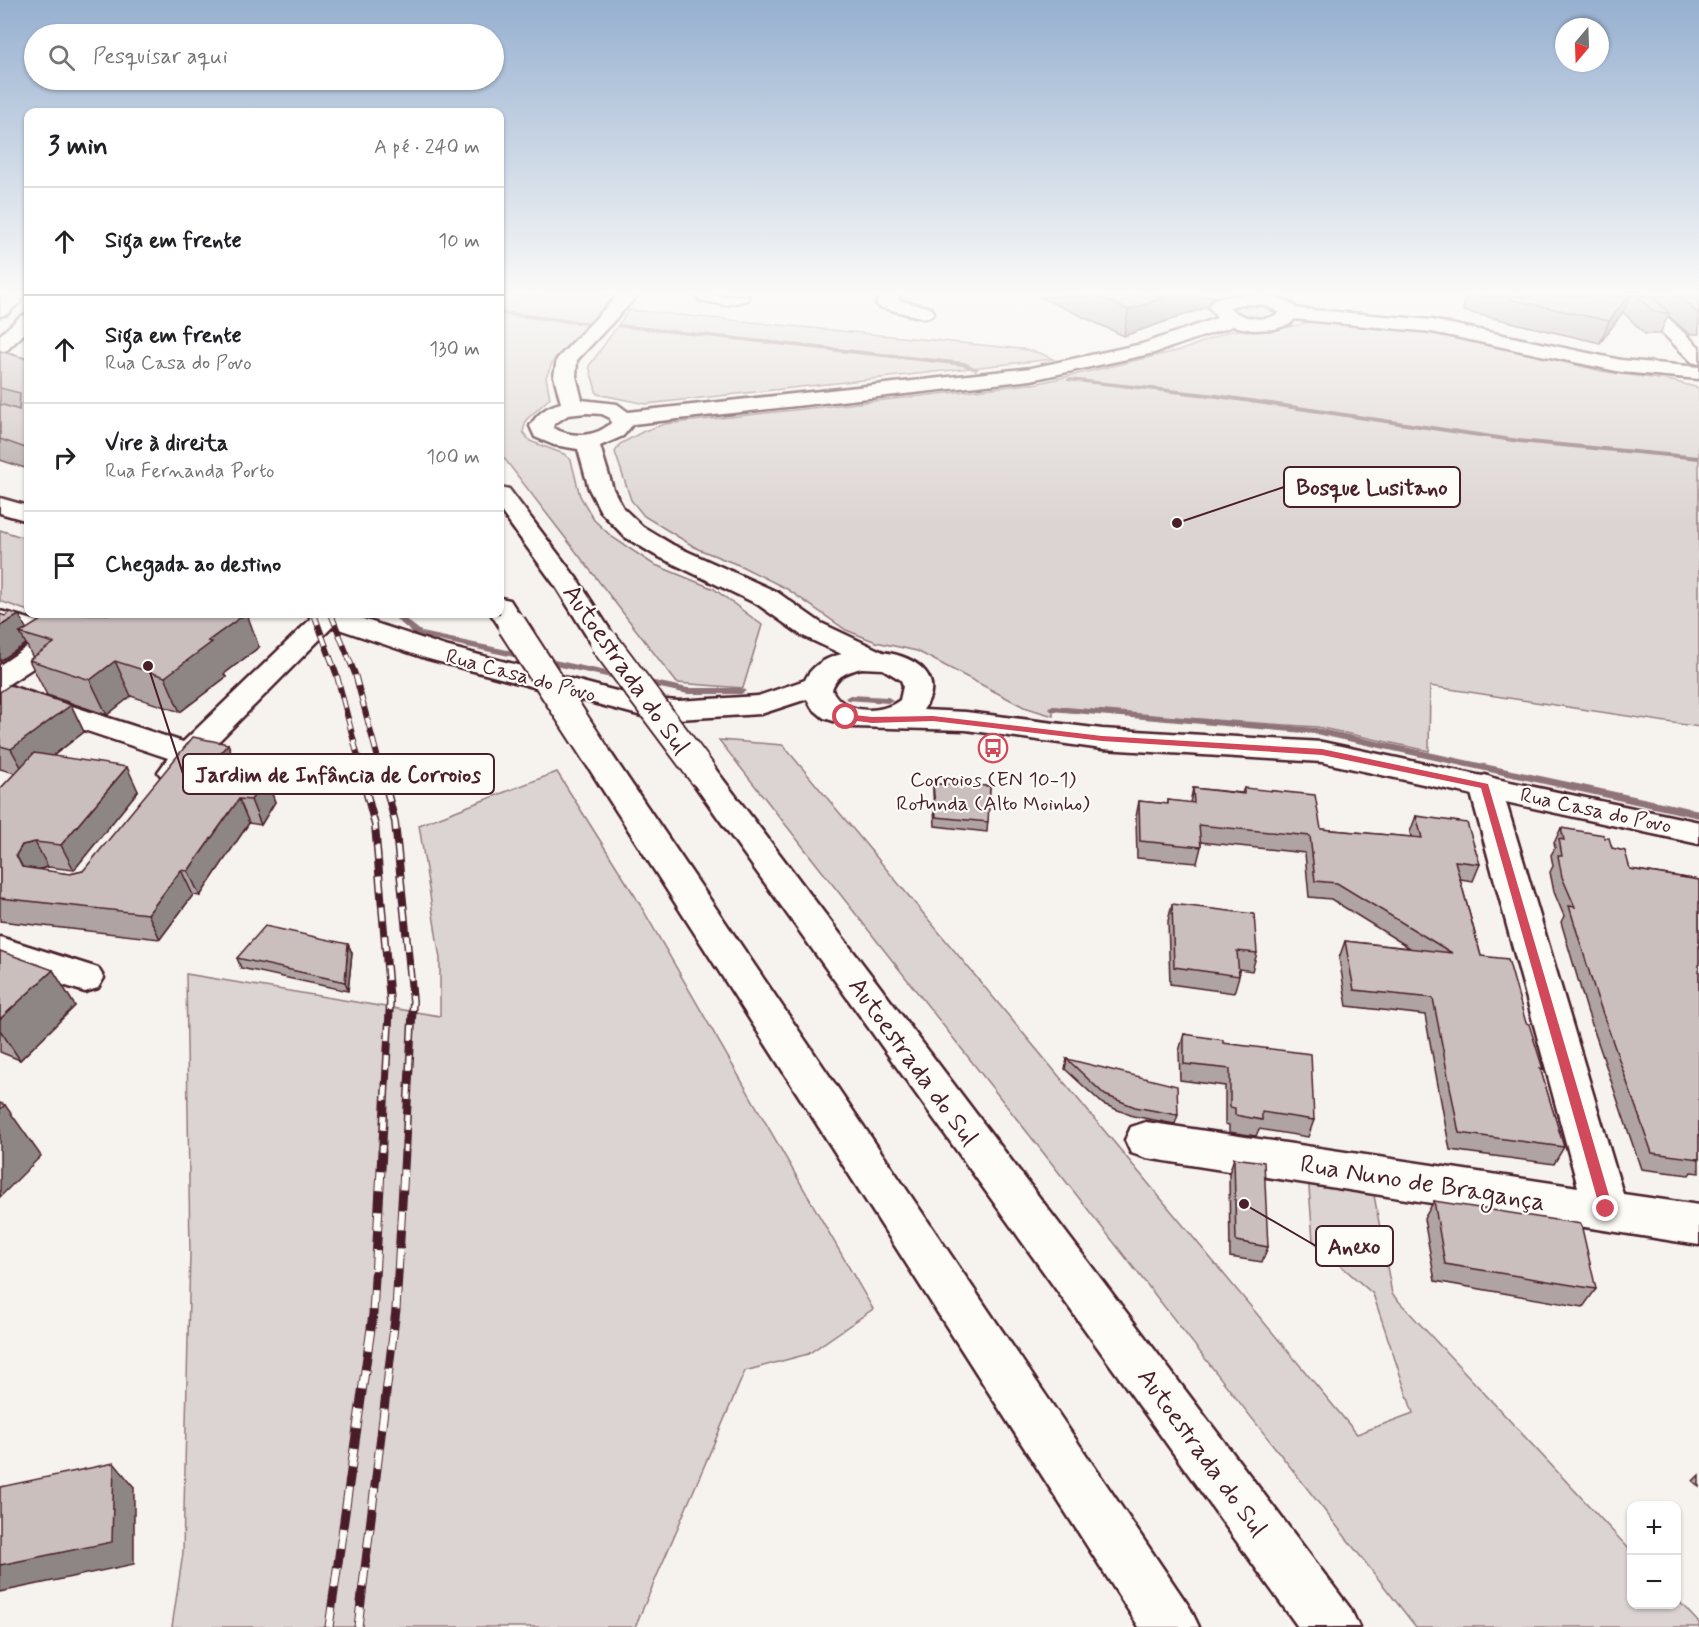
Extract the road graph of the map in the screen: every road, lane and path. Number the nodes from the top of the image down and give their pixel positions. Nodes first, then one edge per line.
1 (565, 372) edge
2 (1041, 372) edge
3 (573, 407) junction
4 (622, 419) junction
5 (587, 441) junction
6 (504, 499) edge
7 (0, 504) edge
8 (24, 513) edge
9 (506, 616) edge
10 (323, 618) edge
11 (335, 618) edge
12 (0, 619) edge
13 (811, 629) junction
14 (875, 659) junction
15 (0, 678) edge
16 (916, 678) junction
17 (819, 681) junction
18 (0, 692) edge
19 (761, 705) junction
20 (846, 717) junction
21 (885, 718) junction
22 (1029, 730) junction
23 (188, 754) junction
24 (1485, 786) junction
25 (159, 790) edge
26 (1699, 833) edge
27 (0, 951) edge
28 (85, 978) dead end
29 (1146, 1140) dead end
30 (1606, 1209) junction
31 (1699, 1225) edge
32 (1171, 1627) edge
33 (1331, 1627) edge

1 - 3 main road
2 - 4 main road
3 - 4 main road
3 - 5 main road
4 - 5 main road
5 - 13 main road
6 - 33 main road, Autoestrada do Sul, bridge
7 - 8 main road
9 - 32 main road, bridge
10 - 23 main road
11 - 19 main road, Rua Casa do Povo
12 - 15 main road
13 - 14 main road
13 - 17 main road
14 - 16 main road
14 - 17 main road
16 - 21 main road
16 - 22 main road, Rua Casa do Povo
17 - 19 main road, Rua Casa do Povo
17 - 20 main road
18 - 23 main road
19 - 20 main road, Rua Casa do Povo
20 - 21 main road
21 - 22 main road, Rua Casa do Povo
22 - 24 main road, Rua Casa do Povo
23 - 25 main road
24 - 26 main road, Rua Casa do Povo
24 - 30 main road
27 - 28 main road
29 - 30 main road, Rua Nuno de Bragança
30 - 31 main road, Rua Nuno de Bragança

